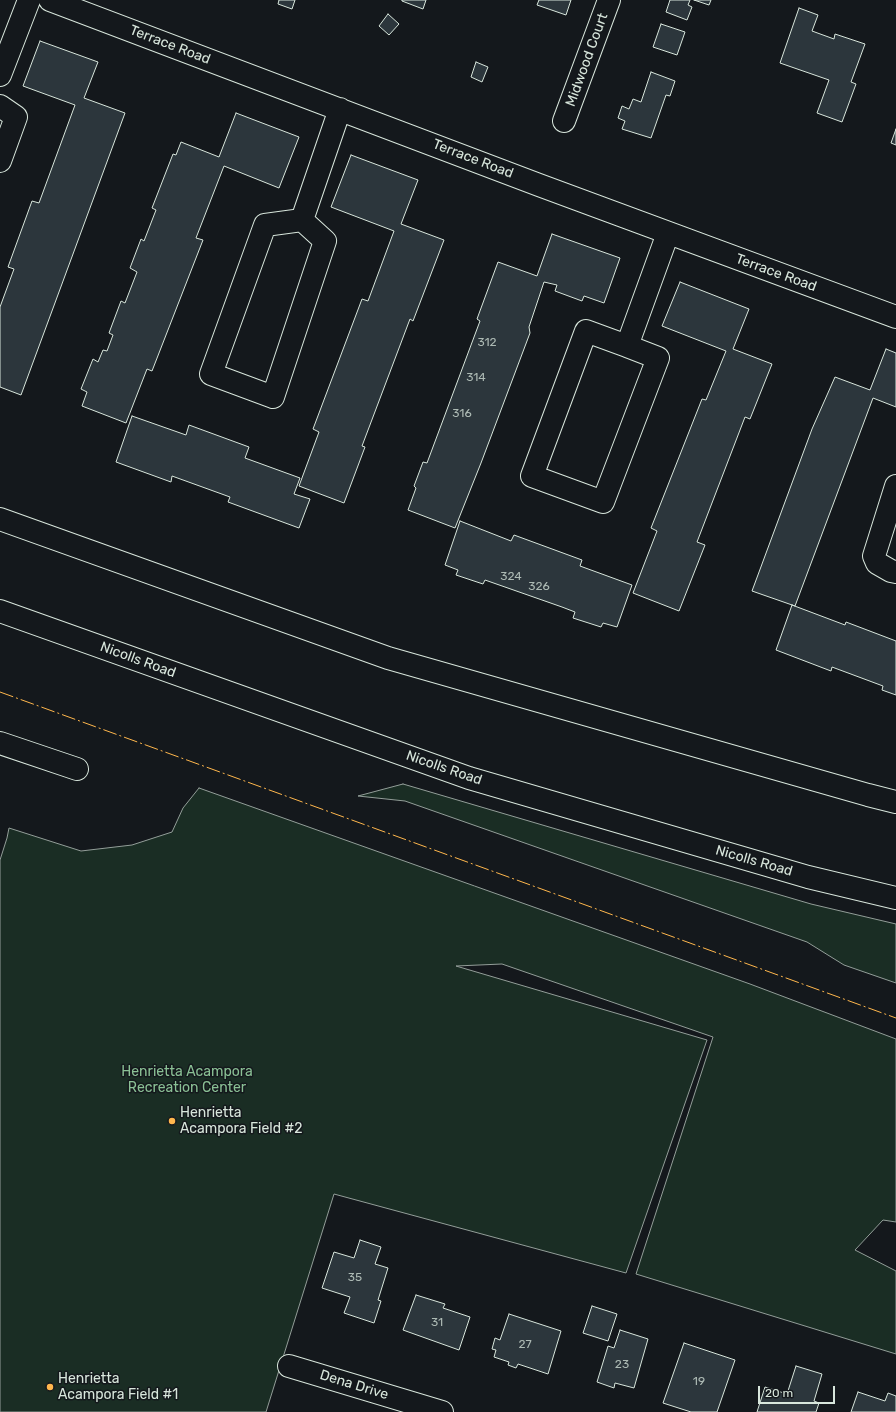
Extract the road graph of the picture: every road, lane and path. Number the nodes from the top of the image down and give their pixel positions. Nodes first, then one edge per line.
1 (29, 0) edge
2 (50, 0) edge
3 (609, 0) edge
4 (0, 75) edge
5 (0, 106) edge
6 (340, 109) junction
7 (564, 121) dead end
8 (0, 161) edge
9 (302, 220) junction
10 (668, 233) junction
11 (896, 317) edge
12 (627, 346) junction
13 (896, 486) edge
14 (0, 519) edge
15 (896, 572) edge
16 (0, 611) edge
17 (0, 743) edge
18 (77, 769) dead end
19 (896, 802) edge
20 (896, 898) edge
21 (289, 1366) dead end
22 (442, 1412) edge

1 - 4 main road
2 - 6 main road, Terrace Road
3 - 7 main road, Midwood Court
5 - 8 main road
6 - 9 main road
6 - 10 main road, Terrace Road
9 - 9 main road
10 - 11 main road, Terrace Road
10 - 12 main road
12 - 12 main road
13 - 15 main road
14 - 19 main road
16 - 20 main road, Nicolls Road
17 - 18 main road
21 - 22 main road, Dena Drive

